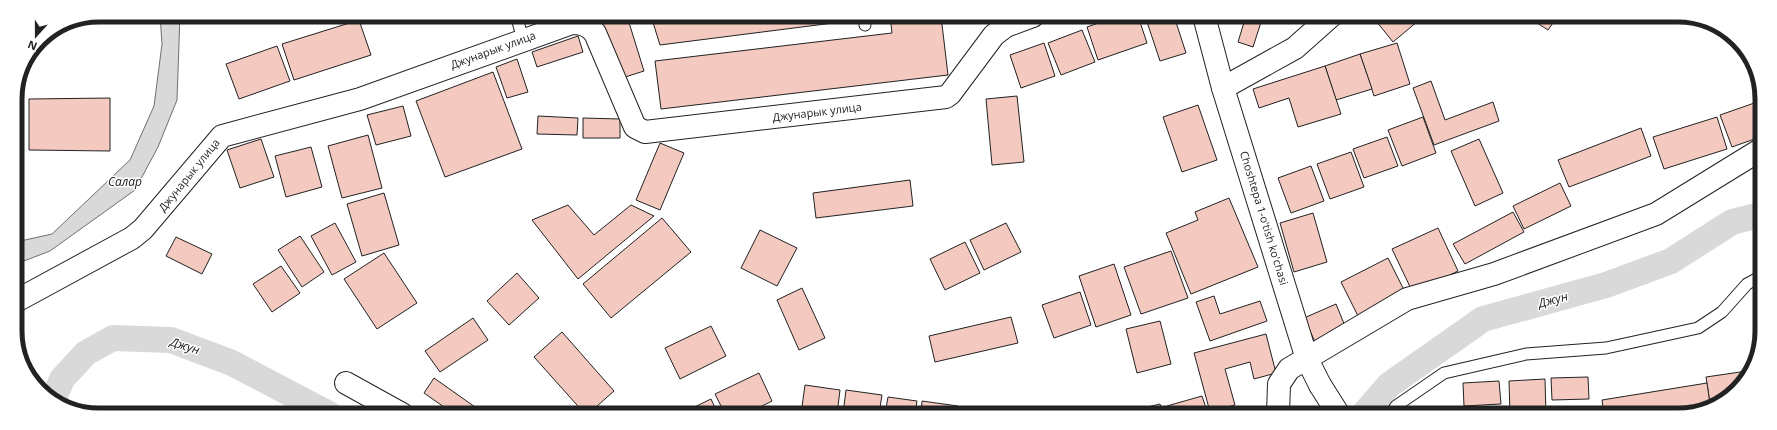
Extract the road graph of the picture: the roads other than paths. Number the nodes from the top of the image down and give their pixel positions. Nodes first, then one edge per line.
1 (518, 22) edge
2 (1003, 22) edge
3 (1206, 22) edge
4 (1324, 22) edge
5 (523, 39) junction
6 (1223, 88) junction
7 (1755, 153) edge
8 (1755, 280) edge
9 (22, 298) edge
10 (1307, 359) junction
11 (346, 383) dead end
12 (391, 408) edge
13 (1278, 408) edge
14 (1335, 408) edge
15 (1395, 408) edge

1 - 5 lane
2 - 5 street, Джунарык улица
3 - 6 street, Choshtepa 1-o'tish ko'chasi
4 - 6 street
5 - 9 street, Джунарык улица
6 - 10 street, Choshtepa 1-o'tish ko'chasi
7 - 10 street
8 - 15 lane
10 - 13 street
10 - 14 street, Choshtepa 1-o'tish ko'chasi
11 - 12 street

